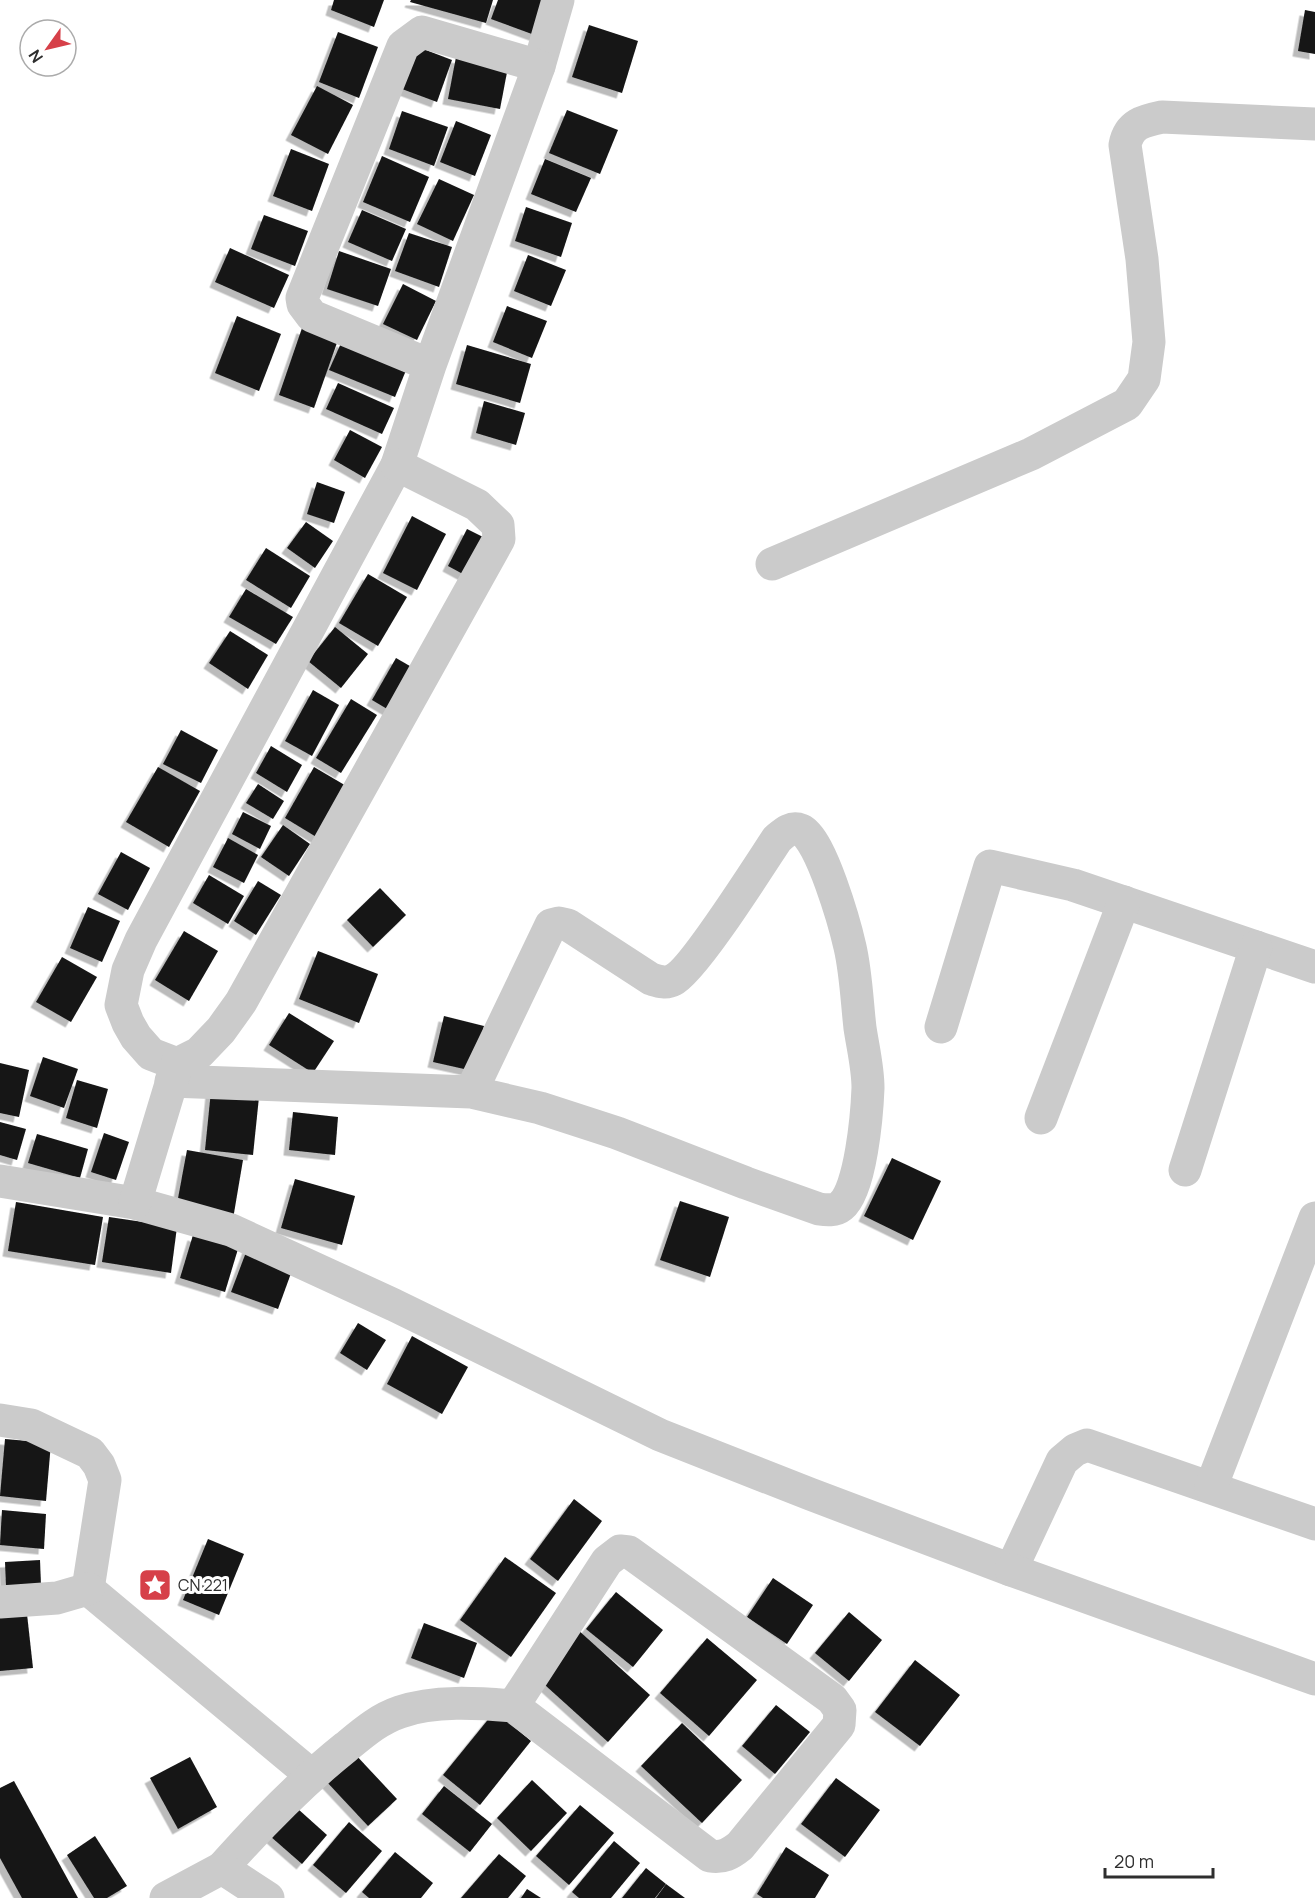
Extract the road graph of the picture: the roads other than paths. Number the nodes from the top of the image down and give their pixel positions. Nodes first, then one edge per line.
1 (558, 0) edge
2 (539, 66) junction
3 (1315, 124) edge
4 (430, 365) junction
5 (398, 465) junction
6 (772, 564) dead end
7 (1124, 902) junction
8 (1256, 947) junction
9 (1315, 967) edge
10 (941, 1027) dead end
11 (174, 1072) junction
12 (471, 1092) junction
13 (1041, 1118) dead end
14 (1185, 1170) dead end
15 (0, 1181) edge
16 (135, 1203) junction
17 (1315, 1218) edge
18 (0, 1420) edge
19 (1211, 1487) junction
20 (1315, 1524) edge
21 (1011, 1570) junction
22 (88, 1589) junction
23 (0, 1602) edge
24 (1315, 1679) edge
25 (513, 1706) junction
26 (311, 1775) junction
27 (222, 1868) junction
28 (166, 1898) edge
29 (268, 1898) edge

1 - 2 street
2 - 4 street
2 - 4 street
3 - 6 street
4 - 5 street
5 - 11 street
5 - 11 street
7 - 8 street
7 - 10 street
7 - 13 street
8 - 9 street
8 - 14 street
11 - 12 street
11 - 16 street
12 - 12 street
15 - 16 street
16 - 21 street
17 - 19 street
18 - 22 street
19 - 20 street
19 - 21 street
21 - 24 street
22 - 23 street
22 - 26 street
25 - 25 street
25 - 26 street
26 - 27 street
27 - 28 street
27 - 29 street

